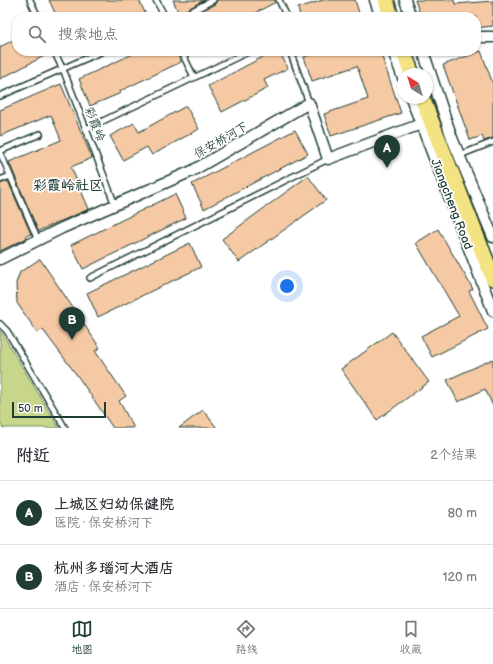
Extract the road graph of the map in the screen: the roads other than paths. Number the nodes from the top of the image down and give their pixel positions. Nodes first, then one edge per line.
1 (30, 0) edge
2 (156, 0) edge
3 (213, 0) edge
4 (279, 0) edge
5 (375, 0) edge
6 (386, 0) edge
7 (405, 0) edge
8 (36, 12) edge
9 (162, 12) edge
10 (190, 12) edge
11 (285, 12) edge
12 (379, 12) edge
13 (390, 12) edge
14 (409, 12) edge
15 (481, 36) edge
16 (493, 37) edge
17 (56, 56) edge
18 (91, 56) edge
19 (184, 56) edge
20 (239, 56) edge
21 (292, 56) edge
22 (395, 56) edge
23 (405, 56) edge
24 (425, 56) edge
25 (62, 68) junction
26 (399, 68) edge
27 (410, 68) edge
28 (194, 77) junction
29 (0, 96) edge
30 (309, 104) junction
31 (413, 104) edge
32 (424, 104) edge
33 (421, 124) junction
34 (86, 128) junction
35 (40, 134) dead end
36 (493, 142) edge
37 (0, 152) edge
38 (460, 156) junction
39 (328, 159) junction
40 (10, 176) junction
41 (0, 180) edge
42 (115, 205) junction
43 (493, 237) edge
44 (38, 240) junction
45 (0, 259) edge
46 (90, 278) dead end
47 (493, 278) edge
48 (493, 311) edge
49 (0, 324) edge
50 (65, 428) edge

1 - 8 lane
2 - 9 lane
3 - 10 lane
4 - 11 lane
5 - 12 street
6 - 13 main road
7 - 14 street
15 - 16 street
17 - 25 lane, 彩霞岭
18 - 25 lane
19 - 28 lane
20 - 28 lane
21 - 30 lane
22 - 26 street
23 - 27 main road
24 - 38 street, Jiangcheng Road
25 - 29 lane
25 - 34 lane, 彩霞岭
28 - 34 lane
30 - 39 street
30 - 42 street, 保安桥河下
31 - 33 street, Jiangcheng Road
32 - 47 main road, Jiangcheng Road
33 - 39 street
33 - 48 street, Jiangcheng Road
34 - 42 lane, 彩霞岭
35 - 37 lane
36 - 38 lane
37 - 40 lane
38 - 43 street, Jiangcheng Road
39 - 46 lane
40 - 41 lane
40 - 44 lane
42 - 44 street, 保安桥河下
44 - 45 street, 保安桥河下
49 - 50 lane

